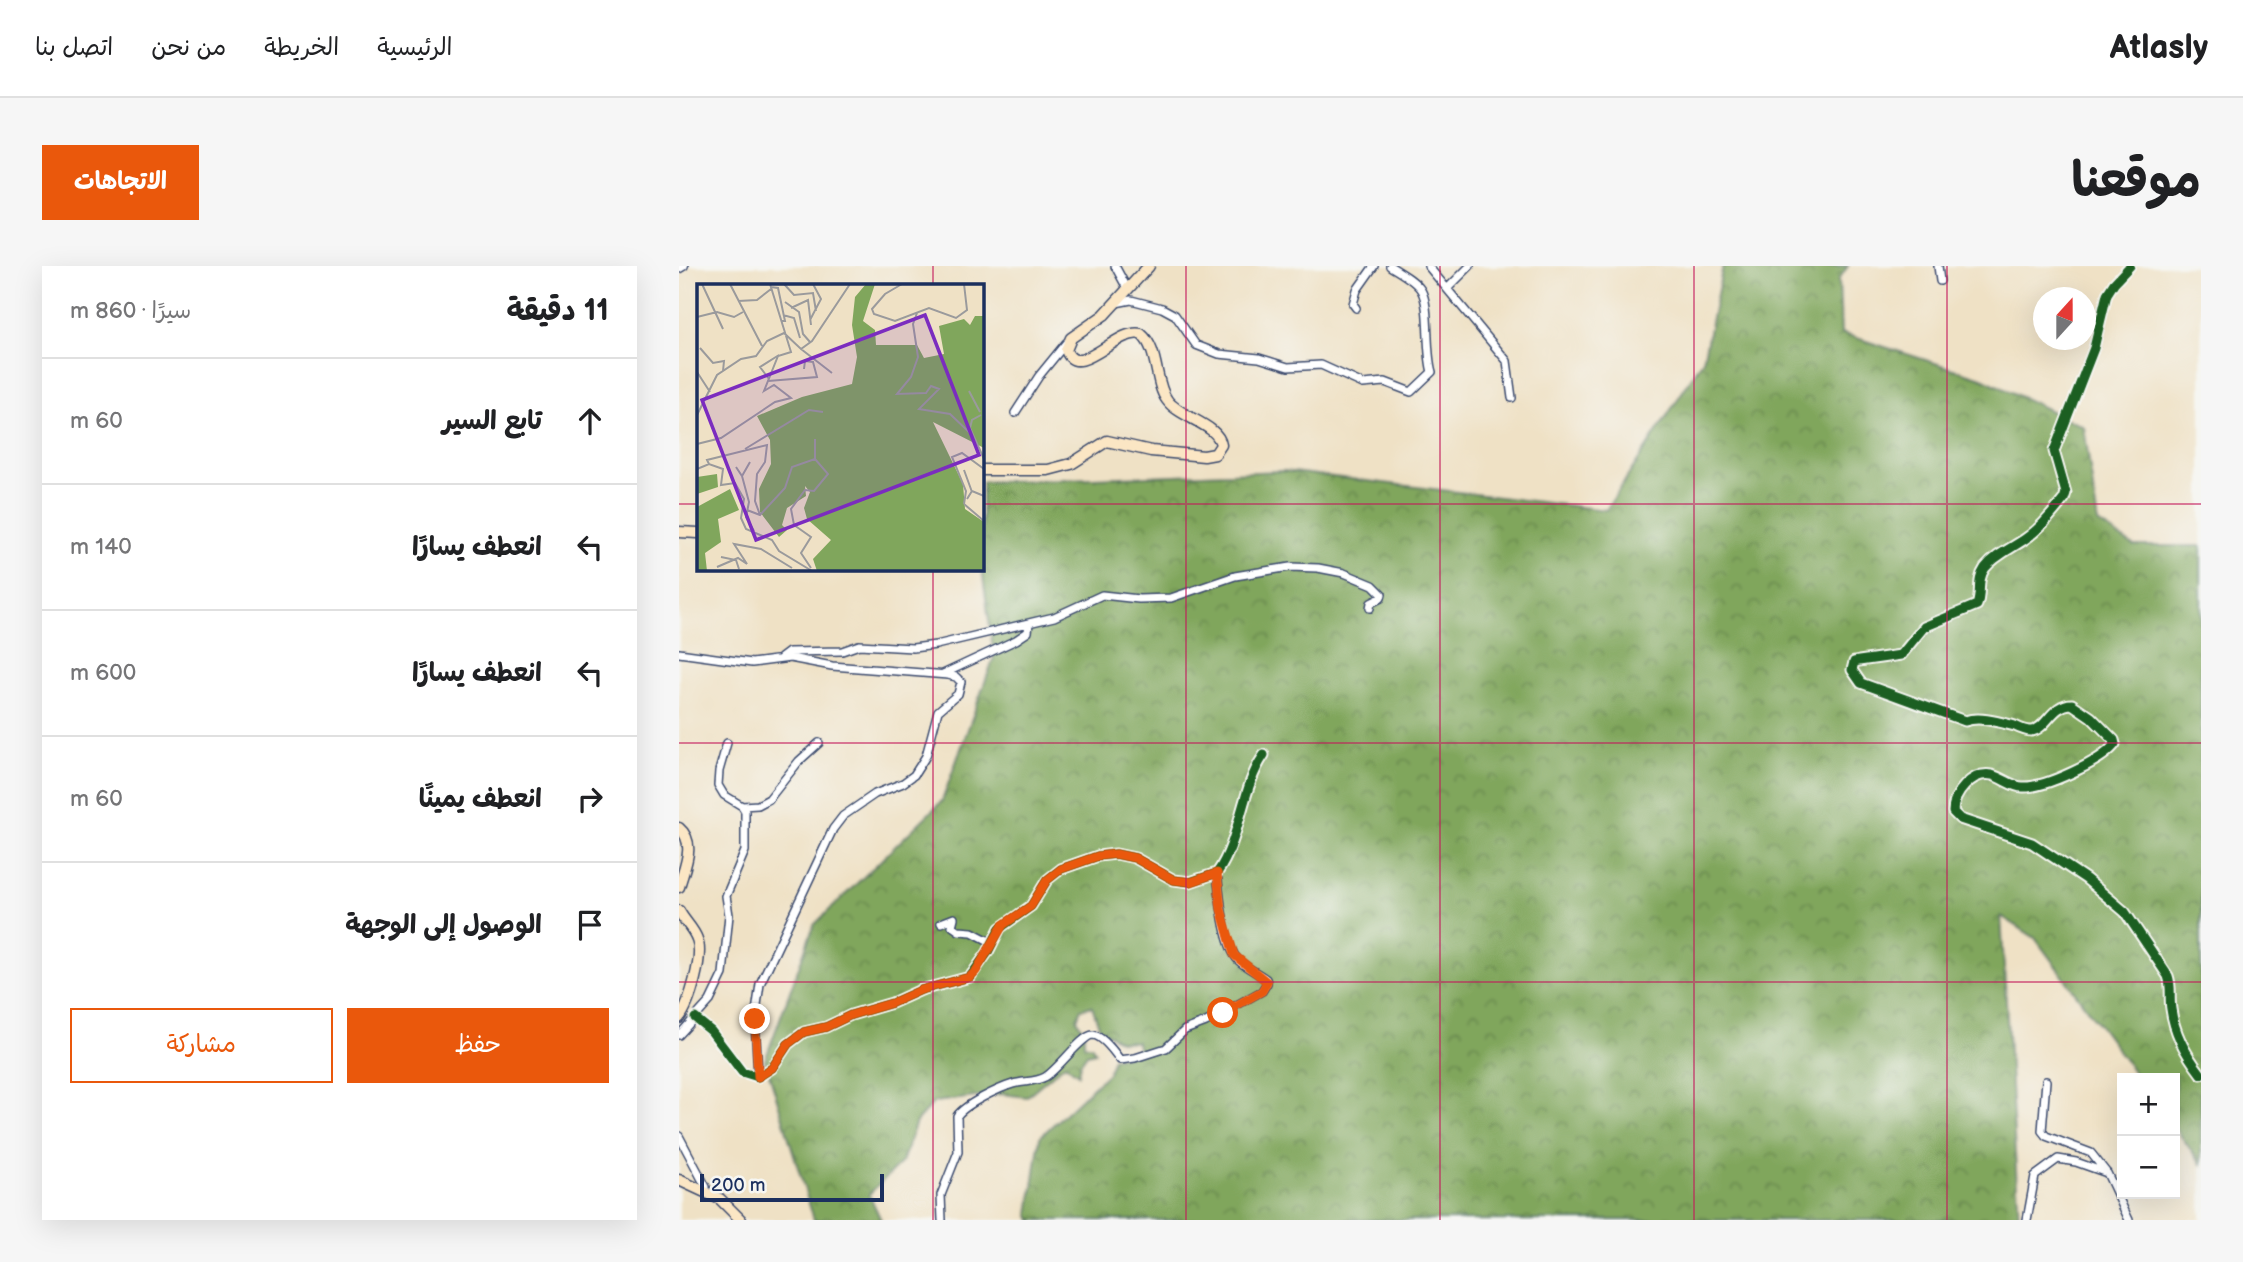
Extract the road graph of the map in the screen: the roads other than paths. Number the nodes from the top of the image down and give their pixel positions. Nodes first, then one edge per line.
1 (1115, 266) edge
2 (1149, 266) edge
3 (1374, 266) edge
4 (1390, 266) edge
5 (1428, 266) edge
6 (1470, 266) edge
7 (1938, 266) edge
8 (2130, 266) edge
9 (1940, 281) dead end
10 (1448, 289) junction
11 (1128, 290) junction
12 (1115, 303) junction
13 (1356, 308) dead end
14 (1067, 342) junction
15 (1512, 398) dead end
16 (1015, 413) dead end
17 (983, 470) edge
18 (679, 532) edge
19 (697, 533) edge
20 (1370, 608) dead end
21 (1029, 623) junction
22 (679, 653) edge
23 (781, 658) junction
24 (943, 674) junction
25 (727, 743) dead end
26 (819, 743) dead end
27 (1264, 755) dead end
28 (742, 806) junction
29 (679, 828) edge
30 (1217, 873) junction
31 (679, 887) edge
32 (679, 911) edge
33 (941, 923) dead end
34 (993, 943) junction
35 (679, 1018) edge
36 (695, 1018) junction
37 (679, 1035) edge
38 (2201, 1074) edge
39 (758, 1077) junction
40 (2046, 1080) dead end
41 (679, 1136) edge
42 (2106, 1172) junction
43 (679, 1180) edge
44 (706, 1192) junction
45 (741, 1220) edge
46 (942, 1220) edge
47 (2027, 1220) edge
48 (2129, 1220) edge

1 - 11 street
2 - 11 main road
3 - 13 street
4 - 12 street
5 - 10 street
6 - 10 street
7 - 9 street
8 - 38 street
10 - 15 street
11 - 12 main road
12 - 14 main road
14 - 16 street
14 - 17 main road
18 - 19 main road
20 - 21 street
21 - 23 street
21 - 24 street
22 - 23 street
23 - 24 street
24 - 39 street
25 - 28 street
26 - 28 street
27 - 30 street
28 - 36 street
29 - 31 main road
30 - 34 street
30 - 46 street
32 - 35 main road
33 - 34 street
34 - 39 street
36 - 37 street
36 - 39 street
40 - 42 street
41 - 44 street
42 - 47 street
42 - 48 street
43 - 44 main road
44 - 45 main road

